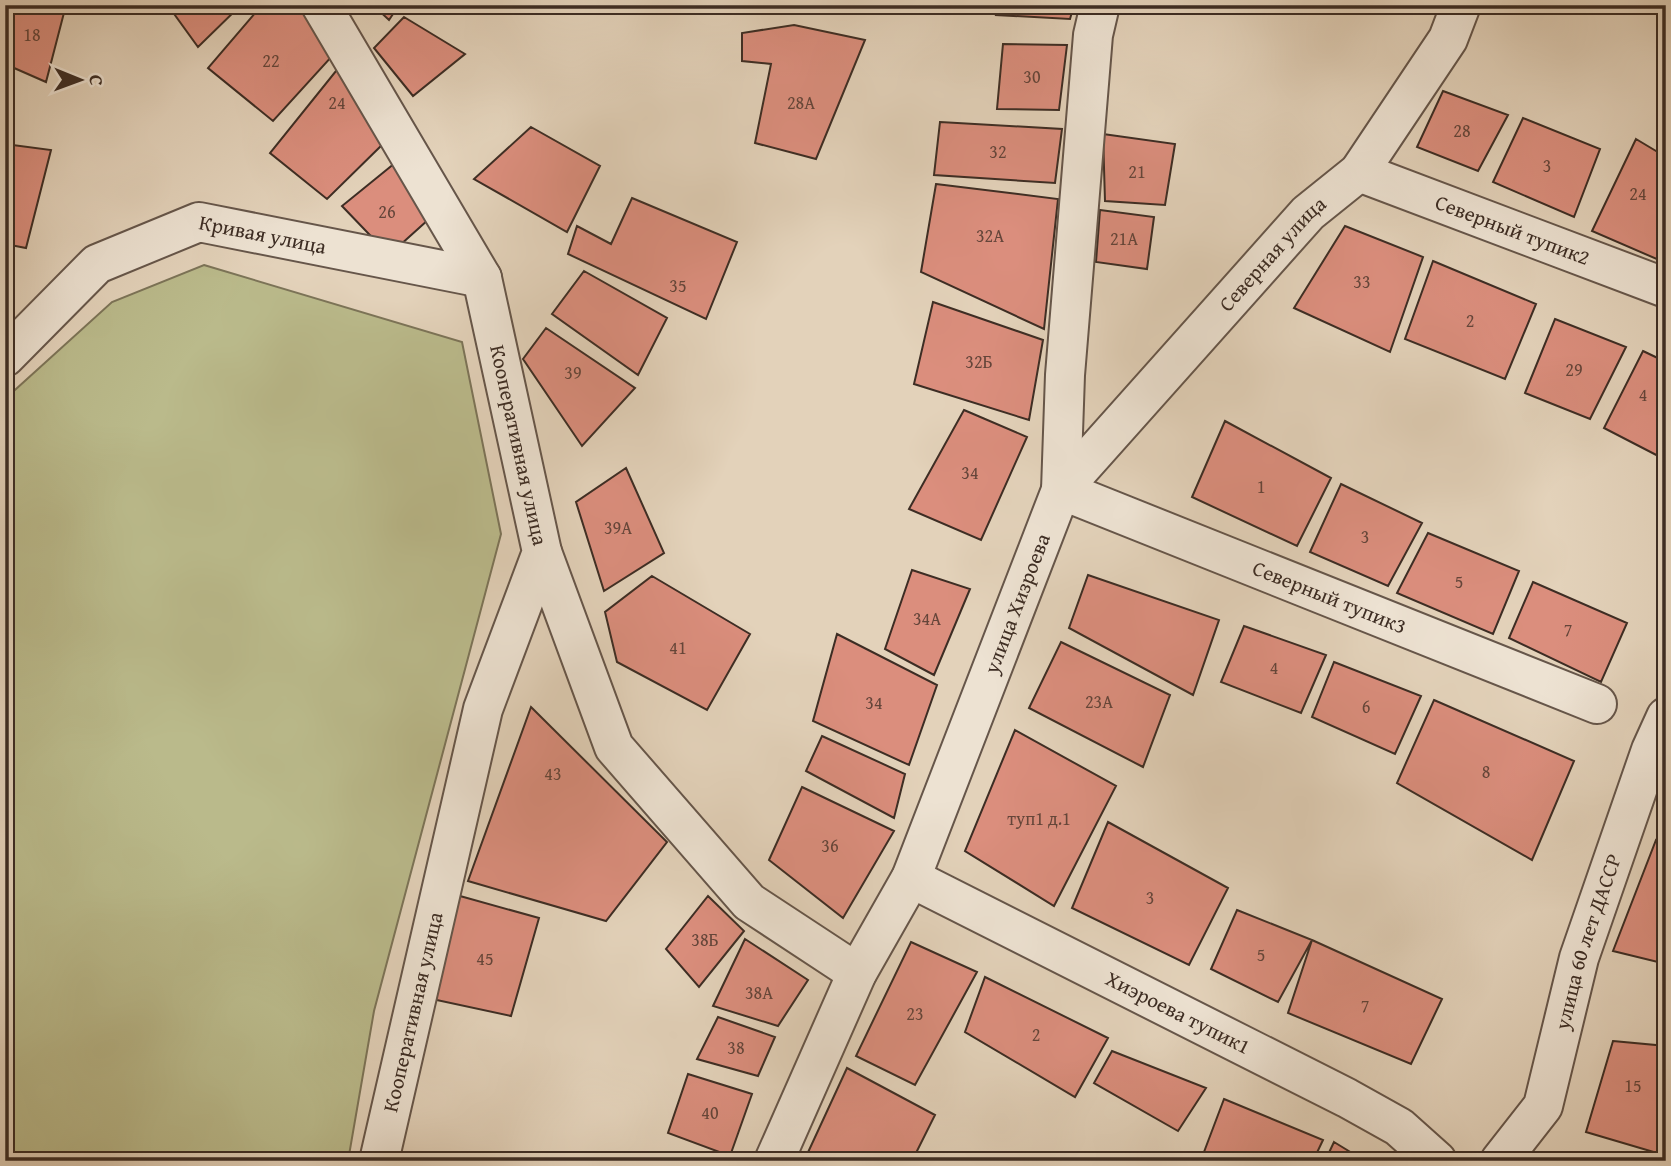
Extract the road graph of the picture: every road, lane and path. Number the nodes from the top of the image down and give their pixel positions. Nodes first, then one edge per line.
1 (321, 5) edge
2 (1100, 5) edge
3 (1461, 5) edge
4 (1359, 172) junction
5 (482, 278) junction
6 (1666, 288) edge
7 (13, 340) edge
8 (1060, 490) junction
9 (542, 552) junction
10 (1597, 704) dead end
11 (1666, 717) edge
12 (911, 878) junction
13 (857, 973) junction
14 (379, 1161) edge
15 (774, 1161) edge
16 (1437, 1161) edge
17 (1500, 1161) edge

1 - 5 street, Кооперативная улица
2 - 8 street, улица Хизроева
3 - 4 street, Северная улица
4 - 6 street, Северный тупик2
4 - 8 street, Северная улица
5 - 7 street, Кривая улица
5 - 9 street, Кооперативная улица
8 - 10 street, Северный тупик3
8 - 12 street, улица Хизроева
9 - 13 street
9 - 14 street, Кооперативная улица
11 - 17 street, улица 60 лет ДАССР
12 - 13 street, улица Хизроева
12 - 16 street, Хиэроева тупик1
13 - 15 street, улица Хизроева

